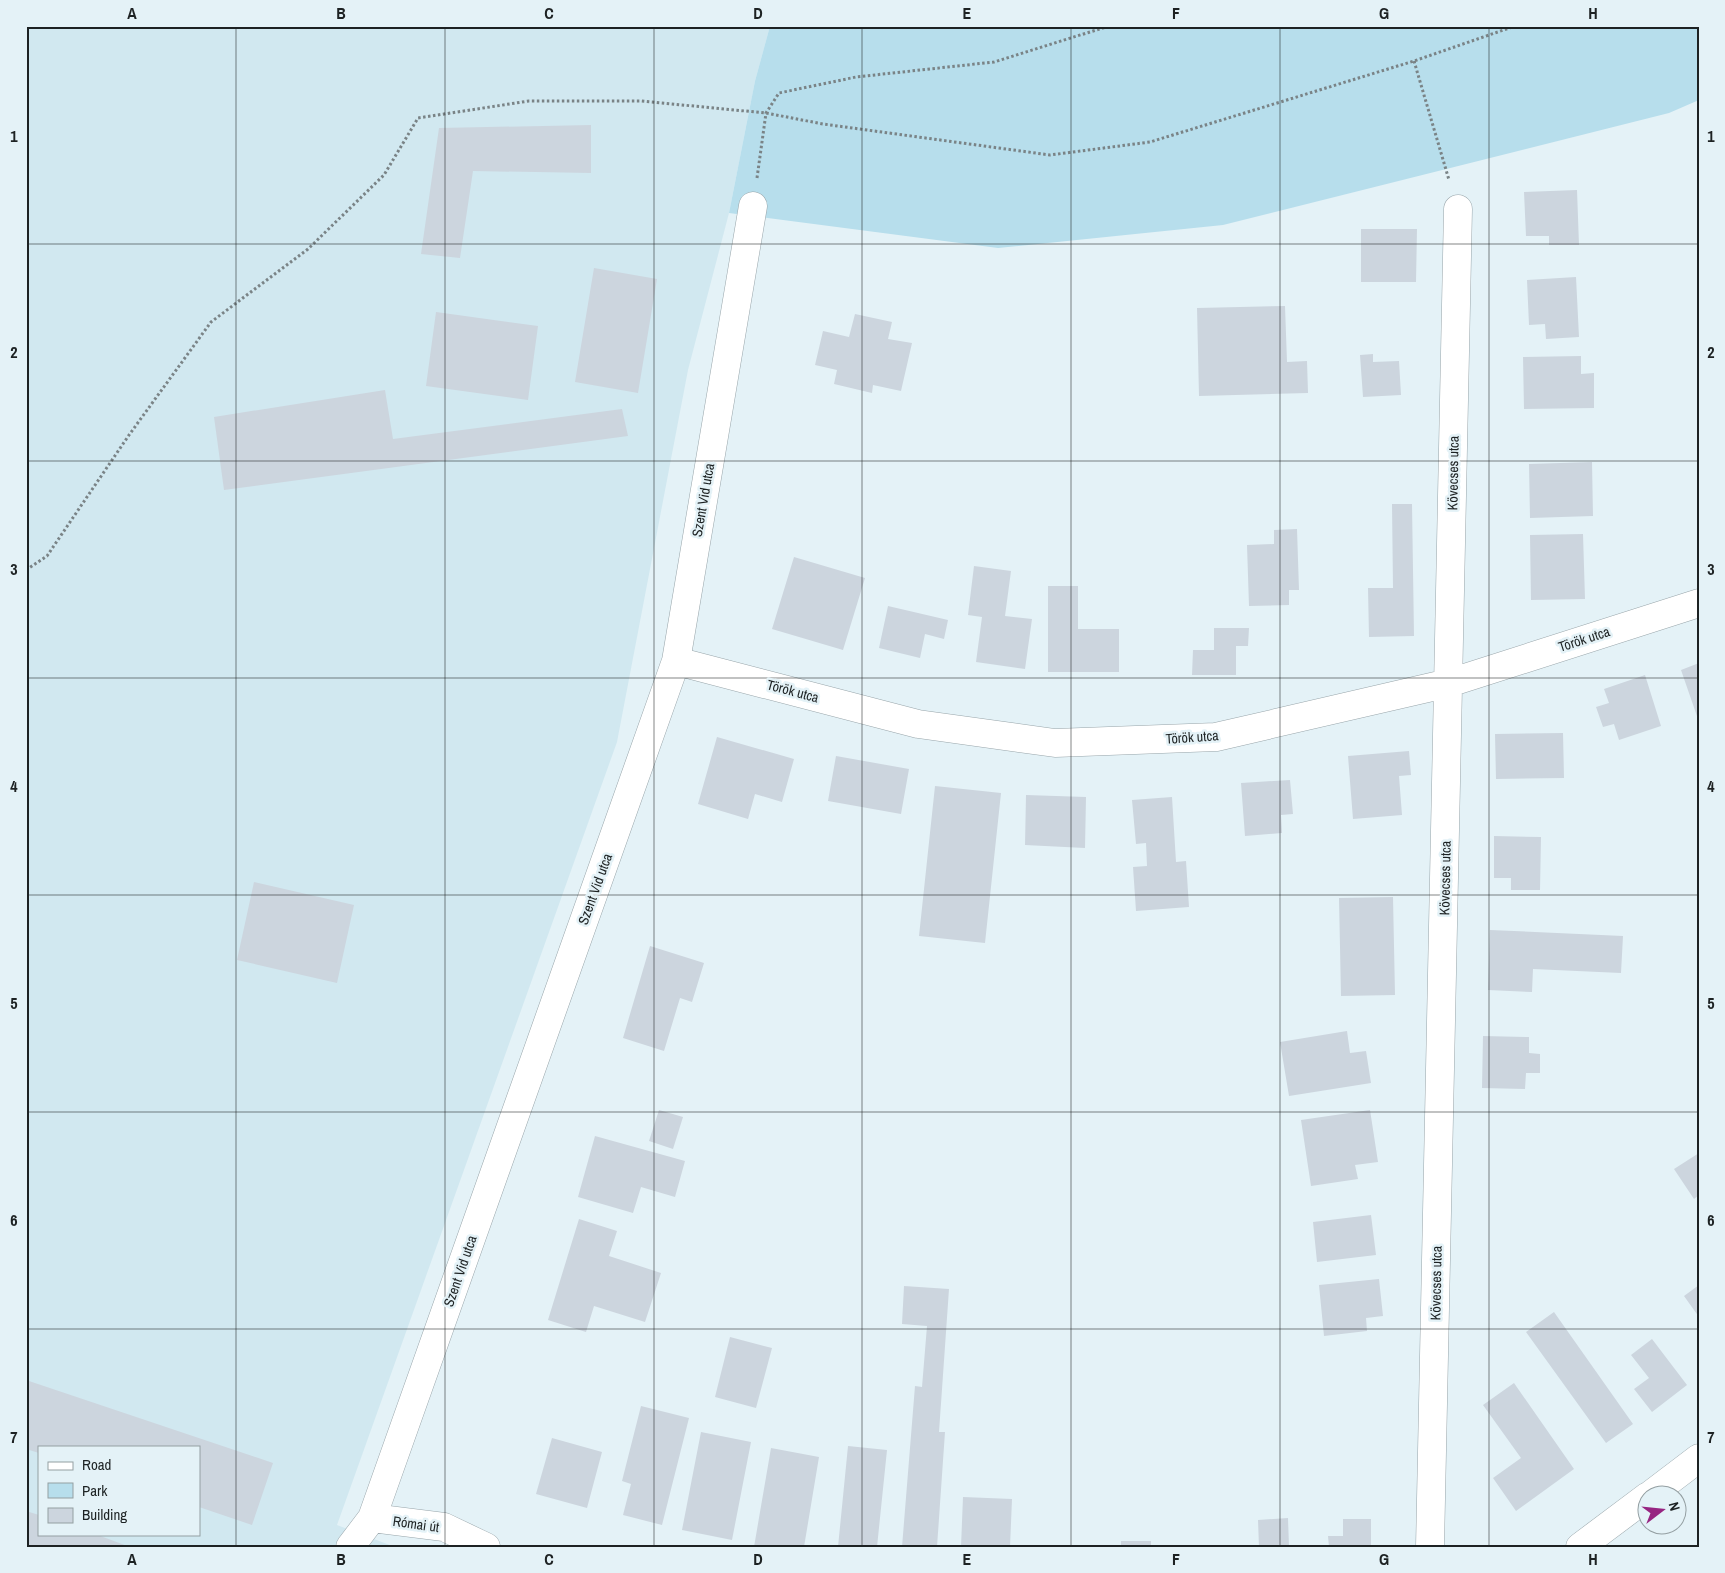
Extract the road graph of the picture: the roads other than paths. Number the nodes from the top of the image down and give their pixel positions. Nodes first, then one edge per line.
1 (753, 206) road end
2 (1458, 209) road end
3 (1699, 603) edge
4 (676, 661) junction
5 (1449, 683) junction
6 (1699, 1458) edge
7 (1661, 1486) edge
8 (1638, 1504) edge
9 (372, 1518) junction
10 (350, 1547) edge
11 (486, 1547) edge
12 (1430, 1547) edge
13 (1580, 1547) edge

1 - 4 street, Szent Vid utca
2 - 5 street, Kövecses utca
3 - 5 street, Török utca
4 - 5 street, Török utca
4 - 9 street, Szent Vid utca
5 - 12 street, Kövecses utca
6 - 7 street
8 - 13 street
9 - 10 street, Szent Vid utca
9 - 11 street, Római út

